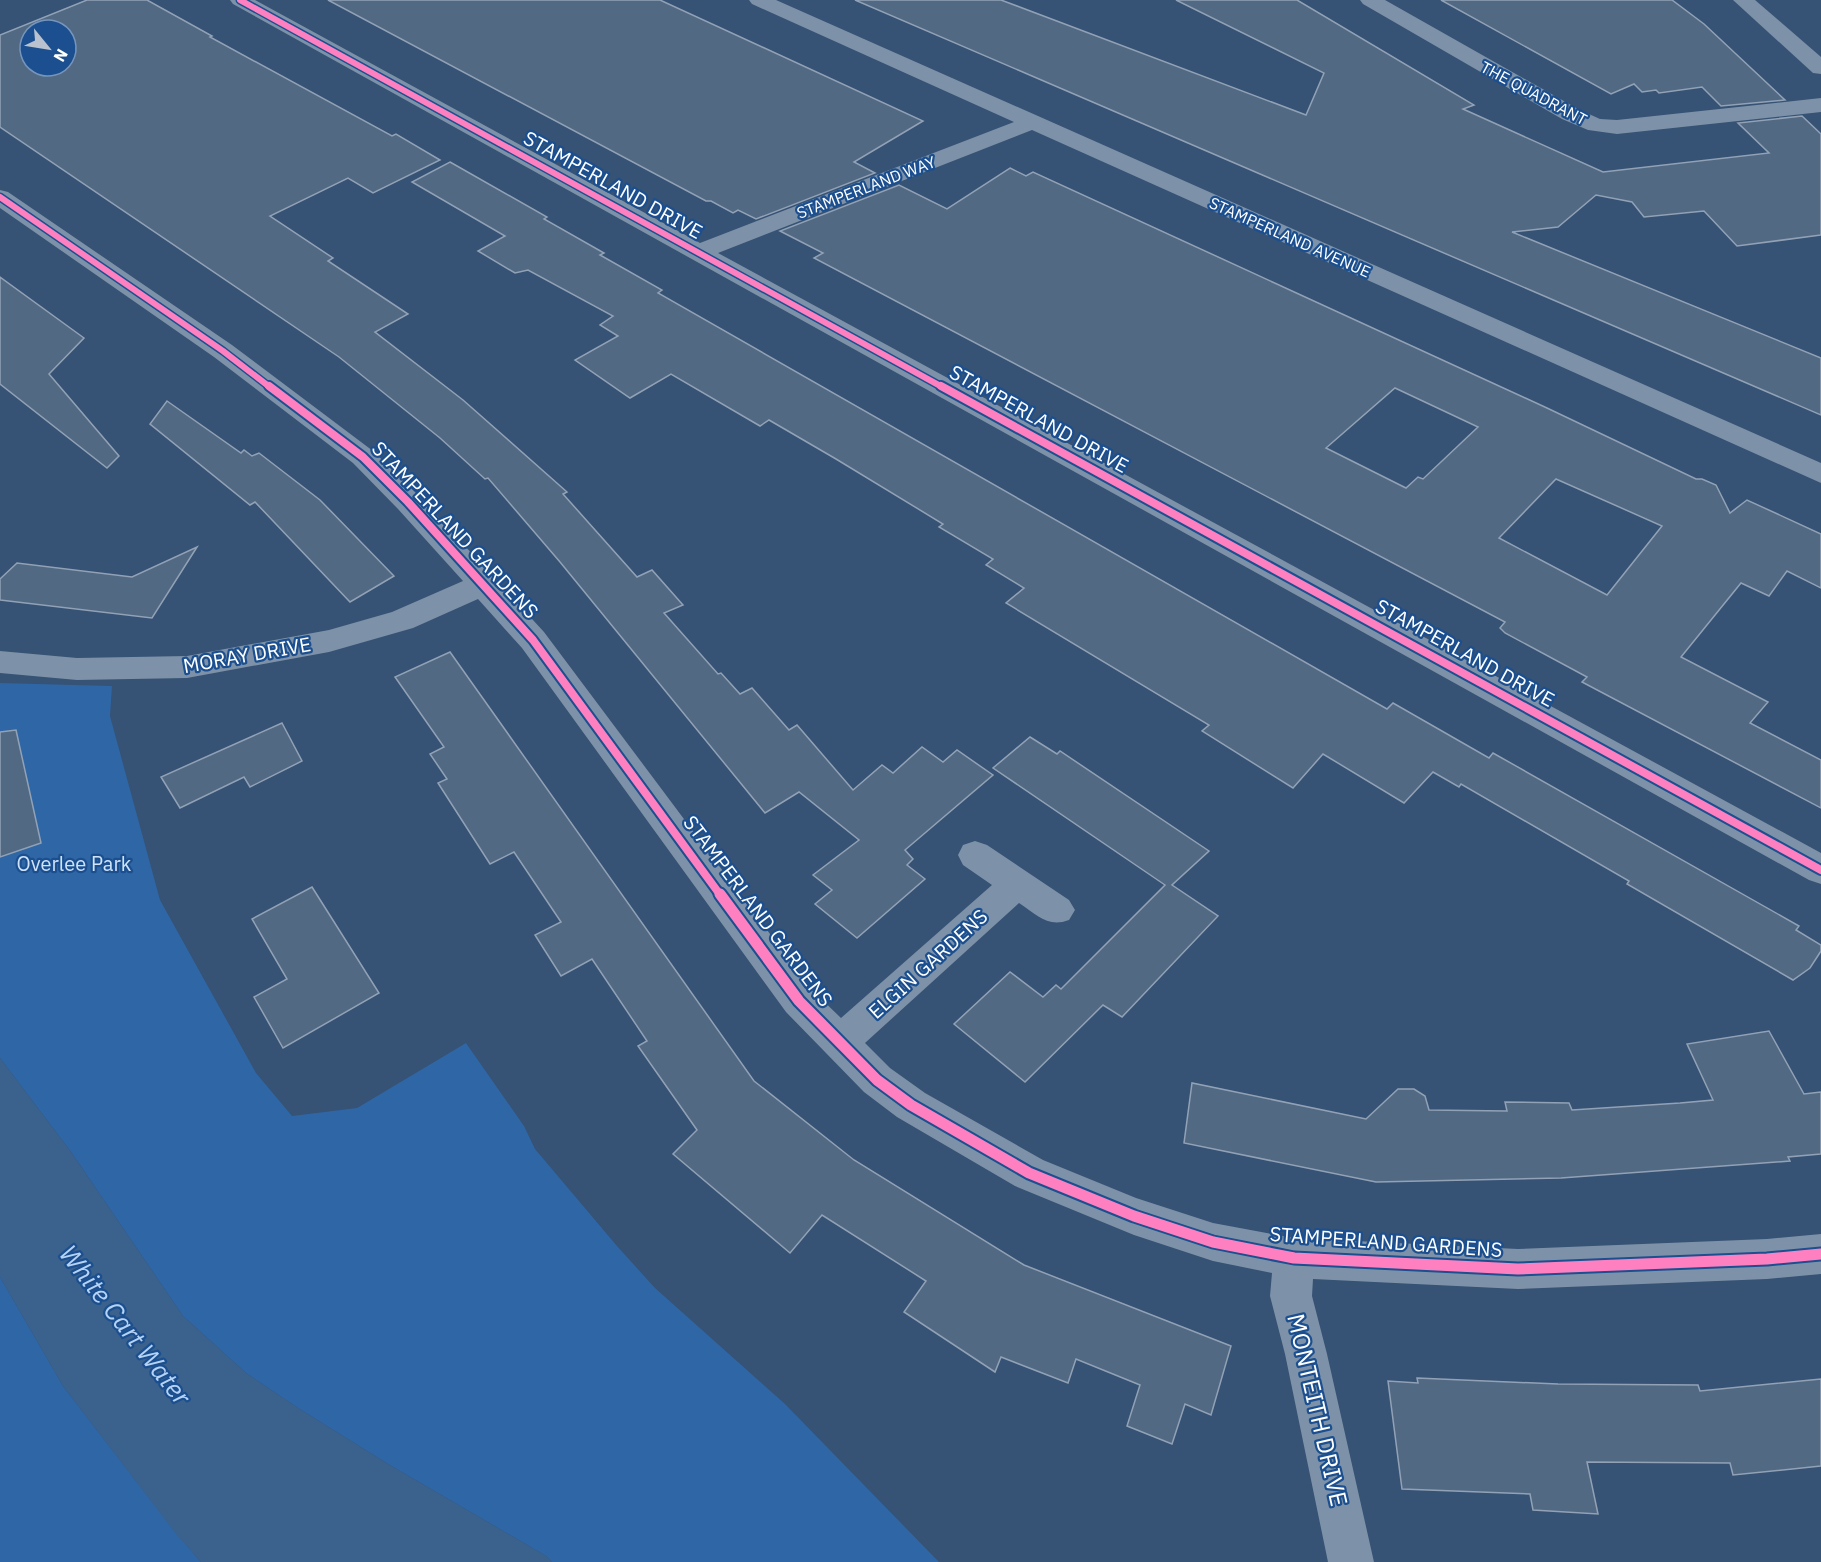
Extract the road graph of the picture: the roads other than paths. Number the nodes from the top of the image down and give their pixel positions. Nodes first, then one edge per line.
1 (240, 0) edge
2 (759, 0) edge
3 (1370, 0) edge
4 (1743, 0) edge
5 (1821, 68) edge
6 (1821, 105) edge
7 (1034, 122) junction
8 (0, 197) edge
9 (698, 252) junction
10 (1821, 474) edge
11 (484, 584) junction
12 (0, 662) edge
13 (975, 855) dead end
14 (1821, 870) edge
15 (1017, 884) junction
16 (1057, 910) dead end
17 (839, 1043) junction
18 (1821, 1254) edge
19 (1294, 1258) junction
20 (1351, 1562) edge

1 - 9 street, STAMPERLAND DRIVE
2 - 7 street, STAMPERLAND AVENUE
3 - 6 street, THE QUADRANT
4 - 5 street
7 - 9 street, STAMPERLAND WAY
7 - 10 street, STAMPERLAND AVENUE
8 - 11 street, STAMPERLAND GARDENS
9 - 14 street, STAMPERLAND DRIVE
11 - 12 street, MORAY DRIVE
11 - 17 street, STAMPERLAND GARDENS
13 - 15 street
15 - 16 street
15 - 17 street, ELGIN GARDENS
17 - 19 street, STAMPERLAND GARDENS
18 - 19 street, STAMPERLAND GARDENS
19 - 20 street, MONTEITH DRIVE

